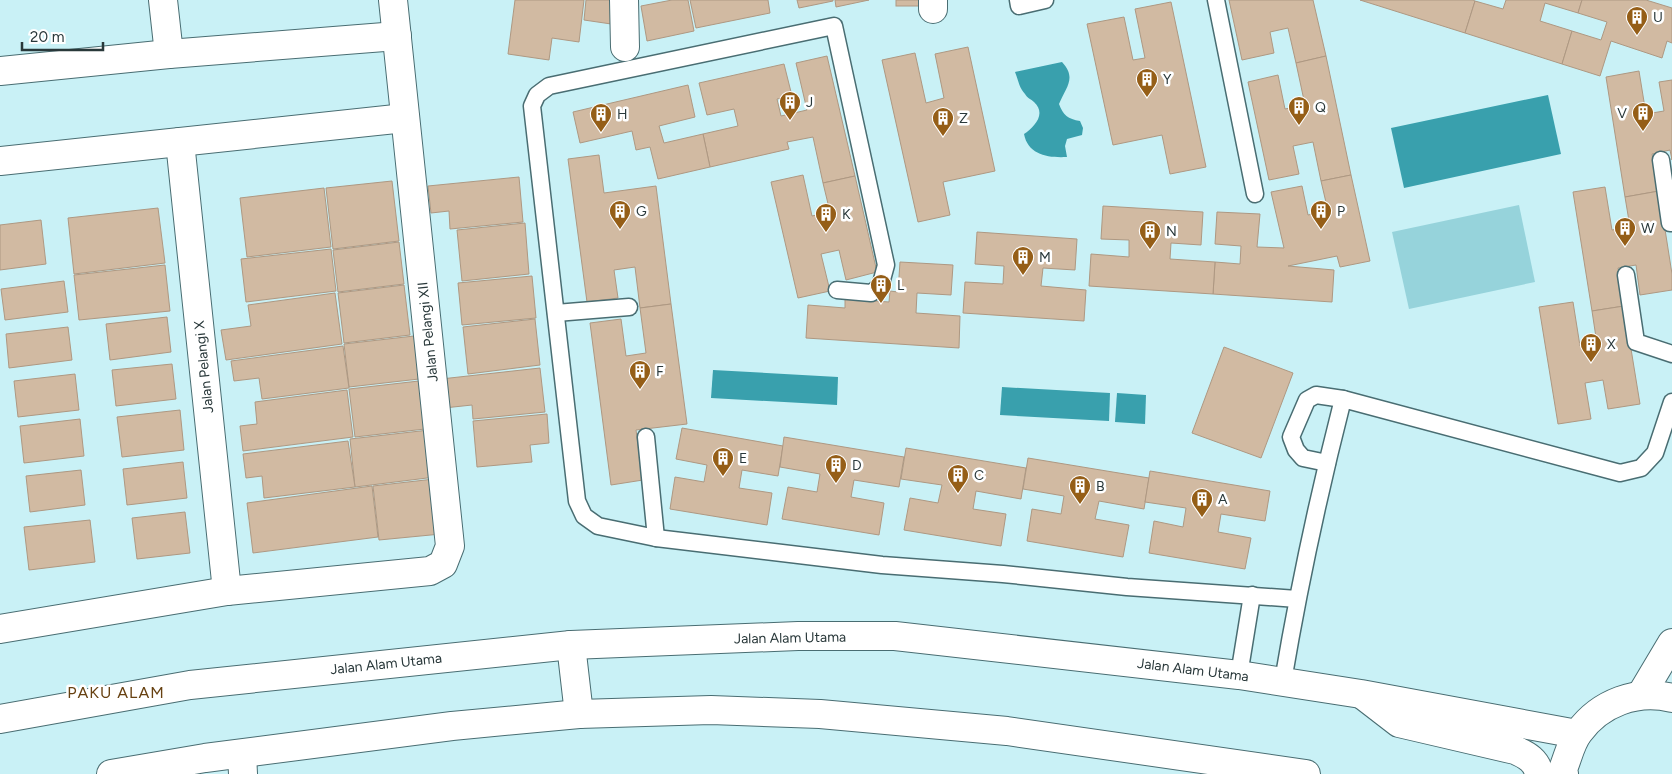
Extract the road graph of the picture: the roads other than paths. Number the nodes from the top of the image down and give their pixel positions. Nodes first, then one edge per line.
1 (163, 0) edge
2 (393, 0) edge
3 (624, 0) edge
4 (1018, 0) edge
5 (1045, 0) edge
6 (1216, 0) edge
7 (397, 36) junction
8 (625, 47) dead end
9 (169, 54) junction
10 (0, 71) edge
11 (405, 118) junction
12 (180, 142) junction
13 (1661, 160) dead end
14 (0, 161) edge
15 (1255, 194) dead end
16 (1672, 223) edge
17 (1626, 275) dead end
18 (837, 290) dead end
19 (629, 307) dead end
20 (556, 314) junction
21 (1672, 354) edge
22 (1343, 399) junction
23 (1672, 402) edge
24 (646, 438) dead end
25 (1327, 462) junction
26 (656, 538) junction
27 (227, 591) junction
28 (1252, 595) junction
29 (1297, 599) junction
30 (0, 629) edge
31 (1672, 643) edge
32 (571, 645) junction
33 (1239, 675) junction
34 (1282, 681) junction
35 (1361, 694) junction
36 (1641, 695) junction
37 (1672, 698) edge
38 (579, 714) junction
39 (0, 719) edge
40 (1577, 734) junction
41 (243, 764) edge
42 (205, 766) edge
43 (111, 774) edge
44 (1306, 774) edge
45 (1539, 774) edge
46 (1564, 774) edge

1 - 9 main road
2 - 7 main road, Jalan Pelangi XII
3 - 8 main road
4 - 5 lane
6 - 15 lane
7 - 9 main road
7 - 11 main road, Jalan Pelangi XII
9 - 10 main road
11 - 12 main road
11 - 27 main road, Jalan Pelangi XII
12 - 14 main road
12 - 27 main road, Jalan Pelangi X
13 - 16 lane
17 - 21 lane
18 - 20 lane
19 - 20 lane
20 - 26 lane
22 - 23 lane
22 - 25 lane
22 - 25 lane
24 - 26 lane
25 - 29 lane
26 - 28 lane
27 - 30 main road
28 - 29 lane
28 - 33 lane
29 - 34 lane
31 - 36 main road
32 - 33 main road, Jalan Alam Utama
32 - 38 main road
32 - 39 main road, Jalan Alam Utama
33 - 34 main road, Jalan Alam Utama
34 - 35 main road, Jalan Alam Utama
35 - 40 main road, Jalan Alam Utama
35 - 45 main road
36 - 37 main road
36 - 40 main road
38 - 41 main road
38 - 44 main road
40 - 46 main road
41 - 42 main road
42 - 43 main road

